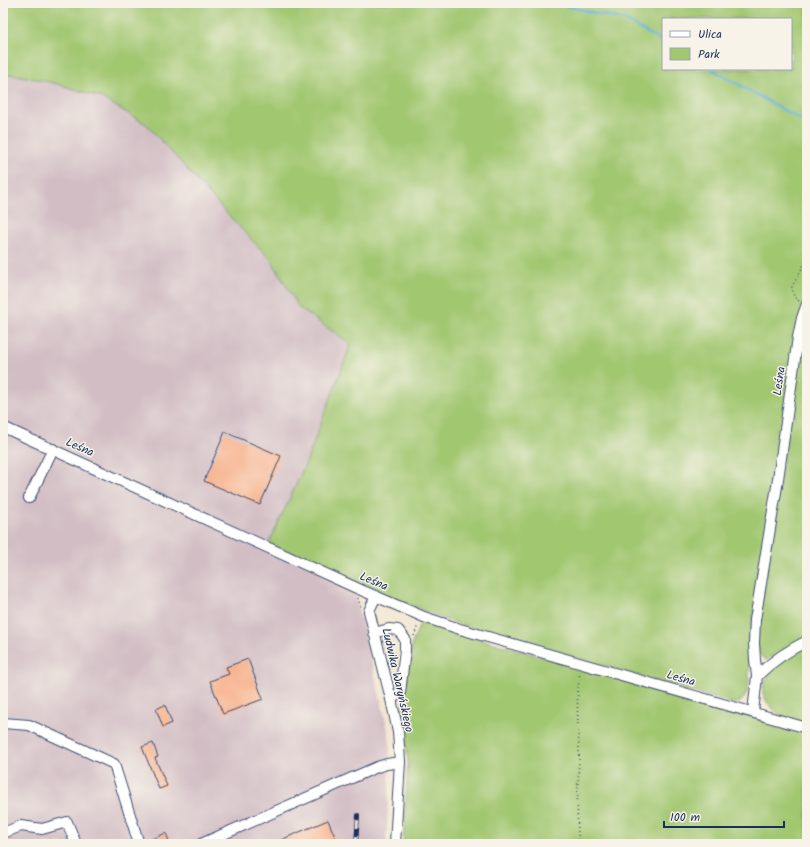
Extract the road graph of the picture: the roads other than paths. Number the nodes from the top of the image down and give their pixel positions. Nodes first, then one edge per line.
1 (806, 306) edge
2 (3, 427) edge
3 (53, 449) junction
4 (29, 498) dead end
5 (376, 596) junction
6 (374, 633) junction
7 (807, 640) edge
8 (757, 676) junction
9 (391, 699) junction
10 (753, 712) junction
11 (3, 723) edge
12 (807, 728) edge
13 (400, 762) junction
14 (3, 833) edge
15 (76, 844) edge
16 (139, 844) edge
17 (201, 844) edge
18 (395, 844) edge

1 - 8 street, Leśna
2 - 3 street, Leśna
3 - 4 street
3 - 5 street, Leśna
5 - 6 street, Ludwika Waryńskiego
5 - 10 street, Leśna
6 - 9 street, Ludwika Waryńskiego
6 - 9 street
7 - 8 street
8 - 10 street, Leśna
9 - 13 street, Ludwika Waryńskiego
10 - 12 street, Leśna
11 - 16 street
13 - 17 street
13 - 18 street, Ludwika Waryńskiego
14 - 15 street

